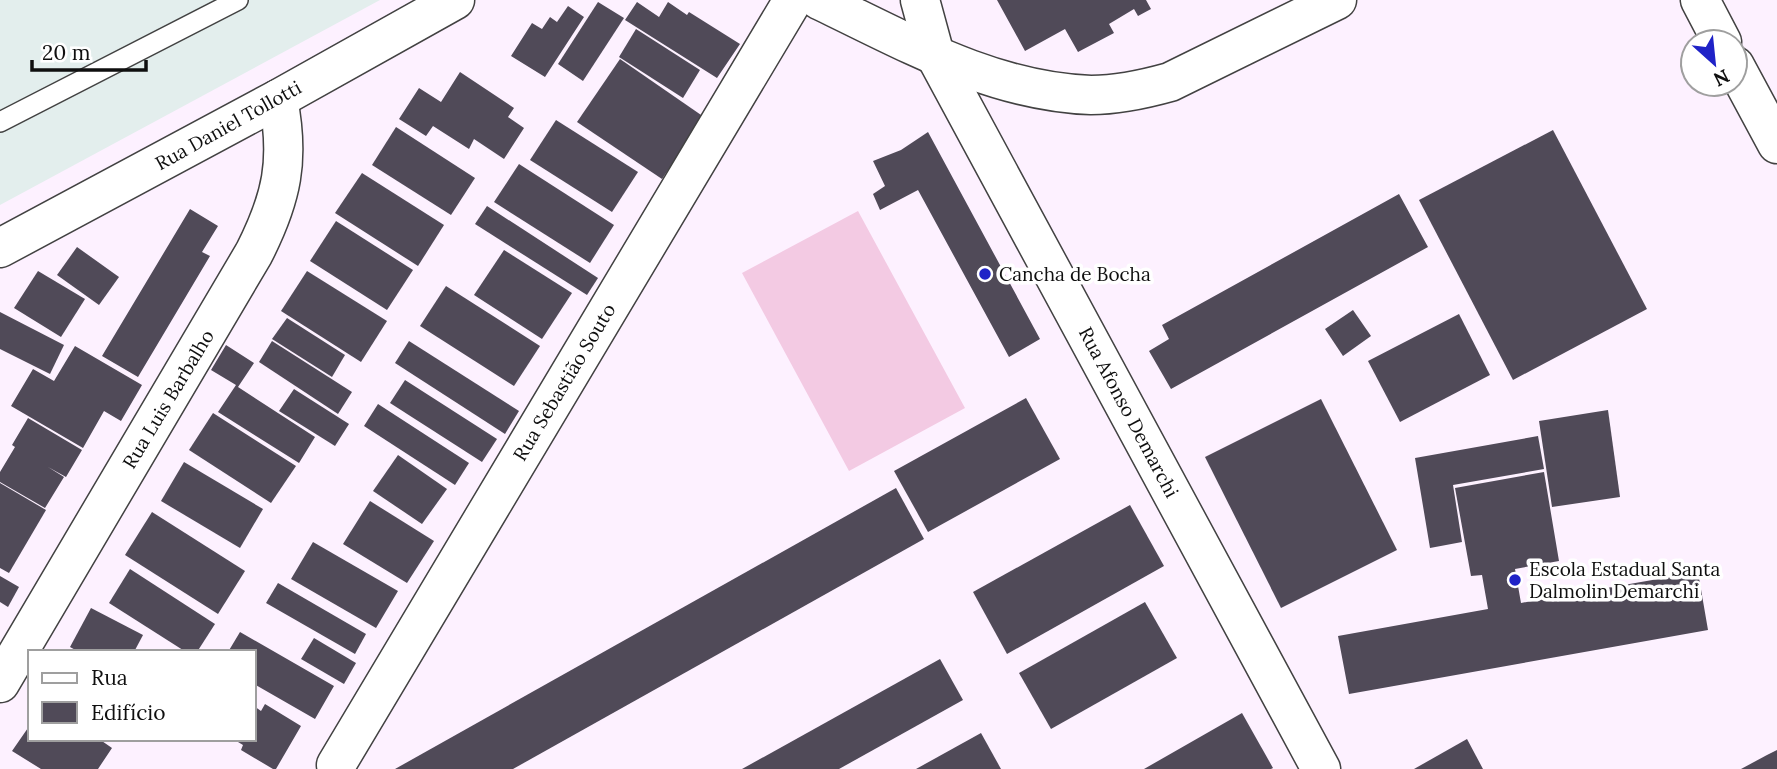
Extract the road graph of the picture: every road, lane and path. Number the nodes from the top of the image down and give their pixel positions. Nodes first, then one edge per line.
1 (238, 0) edge
2 (455, 0) edge
3 (793, 0) edge
4 (819, 0) edge
5 (920, 0) edge
6 (1700, 0) edge
7 (1324, 3) edge
8 (1715, 28) edge
9 (935, 55) junction
10 (1749, 92) edge
11 (278, 99) junction
12 (0, 122) edge
13 (1777, 144) edge
14 (0, 248) edge
15 (0, 683) edge
16 (336, 765) dead end
17 (1321, 769) edge

1 - 12 lane
2 - 11 street, Rua Daniel Tollotti
3 - 16 street, Rua Sebastião Souto
4 - 9 street
5 - 9 street, Rua Afonso Demarchi
6 - 8 street
7 - 9 street
9 - 17 street, Rua Afonso Demarchi
10 - 13 street
11 - 14 street, Rua Daniel Tollotti
11 - 15 street, Rua Luis Barbalho

